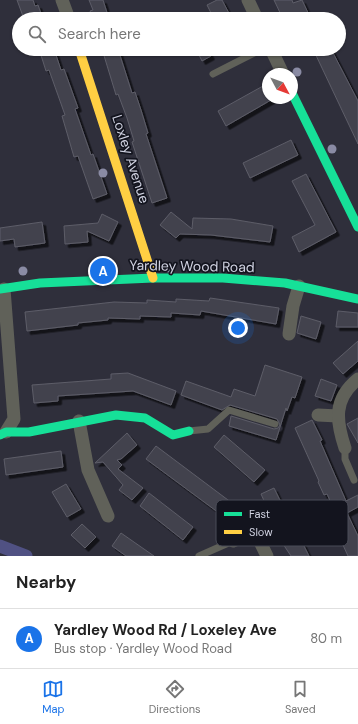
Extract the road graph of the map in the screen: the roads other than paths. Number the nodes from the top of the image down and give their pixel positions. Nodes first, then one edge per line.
1 (62, 0) edge
2 (248, 0) edge
3 (66, 12) edge
4 (254, 12) edge
5 (80, 56) edge
6 (248, 56) edge
7 (274, 56) edge
8 (280, 68) edge
9 (213, 74) dead end
10 (297, 104) edge
11 (358, 227) edge
12 (153, 278) junction
13 (299, 286) junction
14 (2, 289) edge
15 (358, 299) edge
16 (289, 334) dead end
17 (358, 379) edge
18 (318, 415) dead end
19 (338, 416) junction
20 (79, 421) junction
21 (275, 424) dead end
22 (189, 431) joint
23 (3, 434) edge
24 (345, 448) joint
25 (354, 480) dead end
26 (108, 516) dead end
27 (222, 546) edge
28 (262, 546) edge
29 (199, 556) edge
30 (268, 556) edge

1 - 3 street
2 - 4 street
5 - 12 street, Loxley Avenue
6 - 9 lane
7 - 8 street
10 - 11 street
12 - 13 street, Yardley Wood Road
12 - 14 street, Yardley Wood Road
13 - 15 street, Yardley Wood Road
13 - 16 street
14 - 23 street
17 - 19 street
18 - 19 street
19 - 24 street
20 - 22 street
20 - 23 street
20 - 26 street
21 - 22 lane
24 - 25 lane
27 - 29 lane
28 - 30 street

